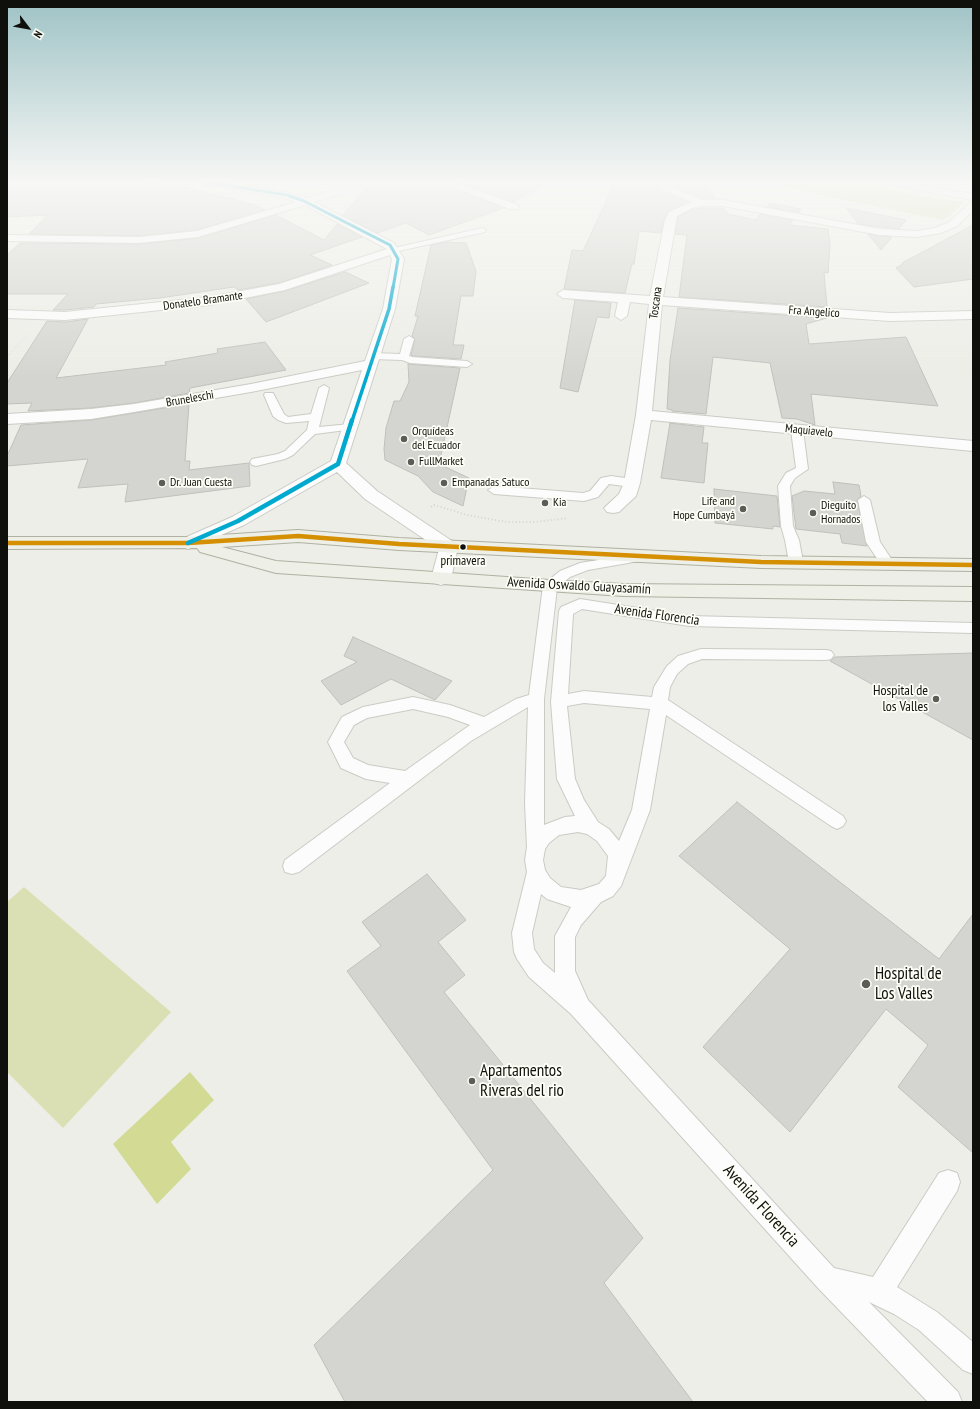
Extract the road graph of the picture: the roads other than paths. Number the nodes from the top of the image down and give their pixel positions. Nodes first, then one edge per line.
1 (404, 248) edge
2 (665, 248) edge
3 (394, 250) junction
4 (563, 294) dead end
5 (625, 298) junction
6 (656, 300) junction
7 (7, 314) edge
8 (973, 315) edge
9 (621, 316) dead end
10 (409, 340) dead end
11 (404, 357) junction
12 (372, 360) junction
13 (467, 364) dead end
14 (324, 388) dead end
15 (269, 395) dead end
16 (644, 415) junction
17 (317, 417) junction
18 (7, 419) edge
19 (350, 427) junction
20 (797, 430) junction
21 (312, 431) junction
22 (973, 446) edge
23 (256, 462) dead end
24 (338, 464) junction
25 (632, 483) junction
26 (494, 490) dead end
27 (864, 500) dead end
28 (613, 508) dead end
29 (7, 542) edge
30 (188, 543) junction
31 (449, 546) junction
32 (646, 556) junction
33 (796, 562) junction
34 (887, 563) junction
35 (973, 565) edge
36 (441, 579) junction
37 (550, 586) junction
38 (973, 594) edge
39 (973, 628) edge
40 (826, 655) dead end
41 (536, 699) junction
42 (559, 702) junction
43 (661, 704) junction
44 (484, 724) junction
45 (410, 779) junction
46 (837, 821) dead end
47 (592, 828) junction
48 (536, 847) junction
49 (292, 866) dead end
50 (617, 869) junction
51 (536, 872) junction
52 (594, 896) junction
53 (579, 1006) junction
54 (948, 1182) dead end
55 (827, 1279) junction
56 (879, 1292) junction
57 (973, 1360) edge
58 (948, 1402) edge

1 - 3 lane
2 - 6 street, Toscana
3 - 7 street, Donatelo Bramante
3 - 12 street
4 - 5 street, Fra Angelico
5 - 6 street, Fra Angelico
5 - 9 street
6 - 8 street, Fra Angelico
6 - 16 street, Toscana
10 - 11 lane
11 - 12 lane
11 - 13 lane
12 - 18 street, Bruneleschi
12 - 19 street
14 - 17 lane
15 - 17 lane
16 - 20 street, Maquiavelo
16 - 25 street, Toscana
17 - 21 lane
19 - 21 lane
19 - 24 street
20 - 22 street, Maquiavelo
20 - 33 lane
21 - 23 lane
24 - 30 street
24 - 31 street
25 - 26 lane
25 - 28 street, Toscana
27 - 34 lane
29 - 30 main road, Avenida Oswaldo Guayasamín
30 - 31 main road, Avenida Oswaldo Guayasamín
30 - 36 main road, Avenida Oswaldo Guayasamín
31 - 32 main road, Avenida Oswaldo Guayasamín
31 - 36 street
32 - 33 main road, Avenida Oswaldo Guayasamín
32 - 37 lane
33 - 34 main road, Avenida Oswaldo Guayasamín
34 - 35 main road, Avenida Oswaldo Guayasamín
36 - 37 main road, Avenida Oswaldo Guayasamín
37 - 38 main road, Avenida Oswaldo Guayasamín
37 - 41 lane, Avenida Florencia
39 - 42 lane, Avenida Florencia
40 - 43 lane
41 - 44 lane
41 - 48 lane, Avenida Florencia
42 - 43 lane
42 - 47 lane, Avenida Florencia
43 - 46 lane
43 - 50 lane
44 - 45 lane
44 - 45 lane
45 - 49 lane
47 - 48 lane, Avenida Florencia
47 - 50 lane, Avenida Florencia
48 - 51 lane, Avenida Florencia
50 - 52 lane, Avenida Florencia
51 - 52 lane, Avenida Florencia
51 - 53 lane, Avenida Florencia
52 - 53 lane, Avenida Florencia
53 - 55 lane, Avenida Florencia
54 - 56 lane
55 - 56 lane
55 - 58 lane, Avenida Florencia
56 - 57 lane

